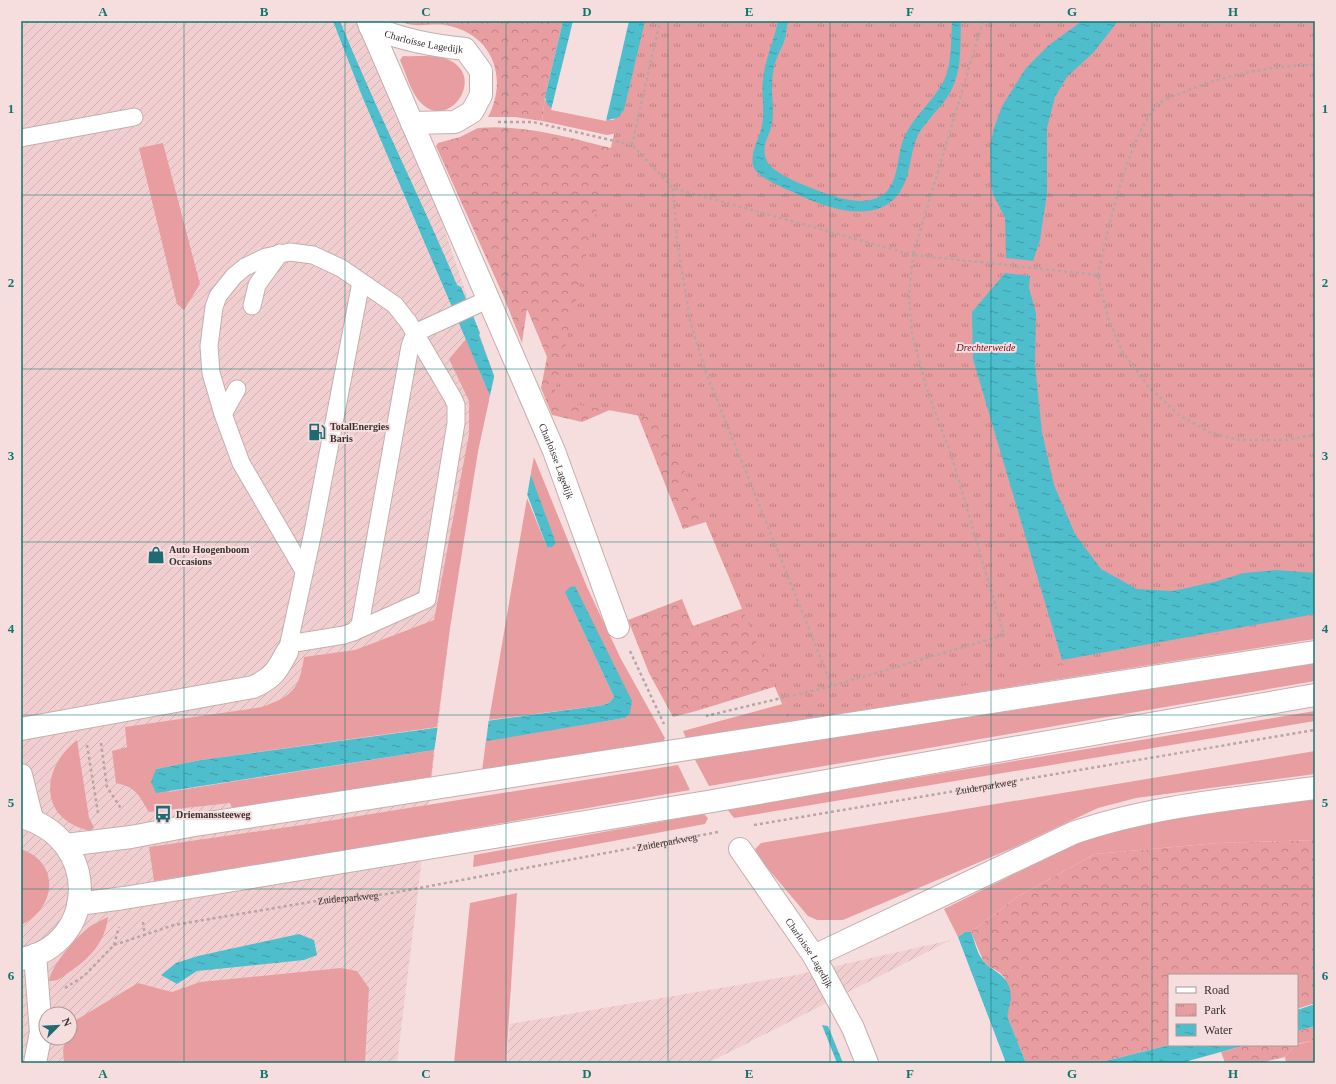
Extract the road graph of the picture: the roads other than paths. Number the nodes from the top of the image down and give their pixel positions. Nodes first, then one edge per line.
1 (369, 24) edge
2 (134, 117) dead end
3 (412, 123) junction
4 (21, 138) edge
5 (280, 253) junction
6 (362, 282) junction
7 (481, 303) junction
8 (252, 306) dead end
9 (415, 333) junction
10 (237, 389) dead end
11 (223, 414) junction
12 (304, 571) junction
13 (618, 627) dead end
14 (353, 632) junction
15 (288, 648) junction
16 (1315, 652) edge
17 (1315, 695) edge
18 (21, 729) edge
19 (21, 775) edge
20 (1315, 788) edge
21 (26, 818) edge
22 (66, 845) junction
23 (740, 849) dead end
24 (78, 904) junction
25 (814, 956) junction
26 (28, 957) edge
27 (35, 1063) edge
28 (867, 1063) edge

1 - 3 main road, Charloisse Lagedijk
1 - 3 main road, Charloisse Lagedijk
2 - 4 lane
3 - 7 main road, Charloisse Lagedijk
5 - 6 lane
5 - 8 lane
5 - 11 lane
6 - 9 lane
6 - 12 lane
7 - 9 lane
7 - 13 main road, Charloisse Lagedijk
9 - 14 lane
9 - 14 lane
10 - 11 lane
11 - 12 lane
12 - 15 lane
14 - 15 lane
15 - 18 main road
16 - 22 main road
17 - 24 main road
19 - 21 main road
20 - 25 main road
21 - 22 main road
22 - 24 main road
23 - 25 main road, Charloisse Lagedijk
24 - 26 main road
25 - 28 main road, Charloisse Lagedijk
26 - 27 main road

